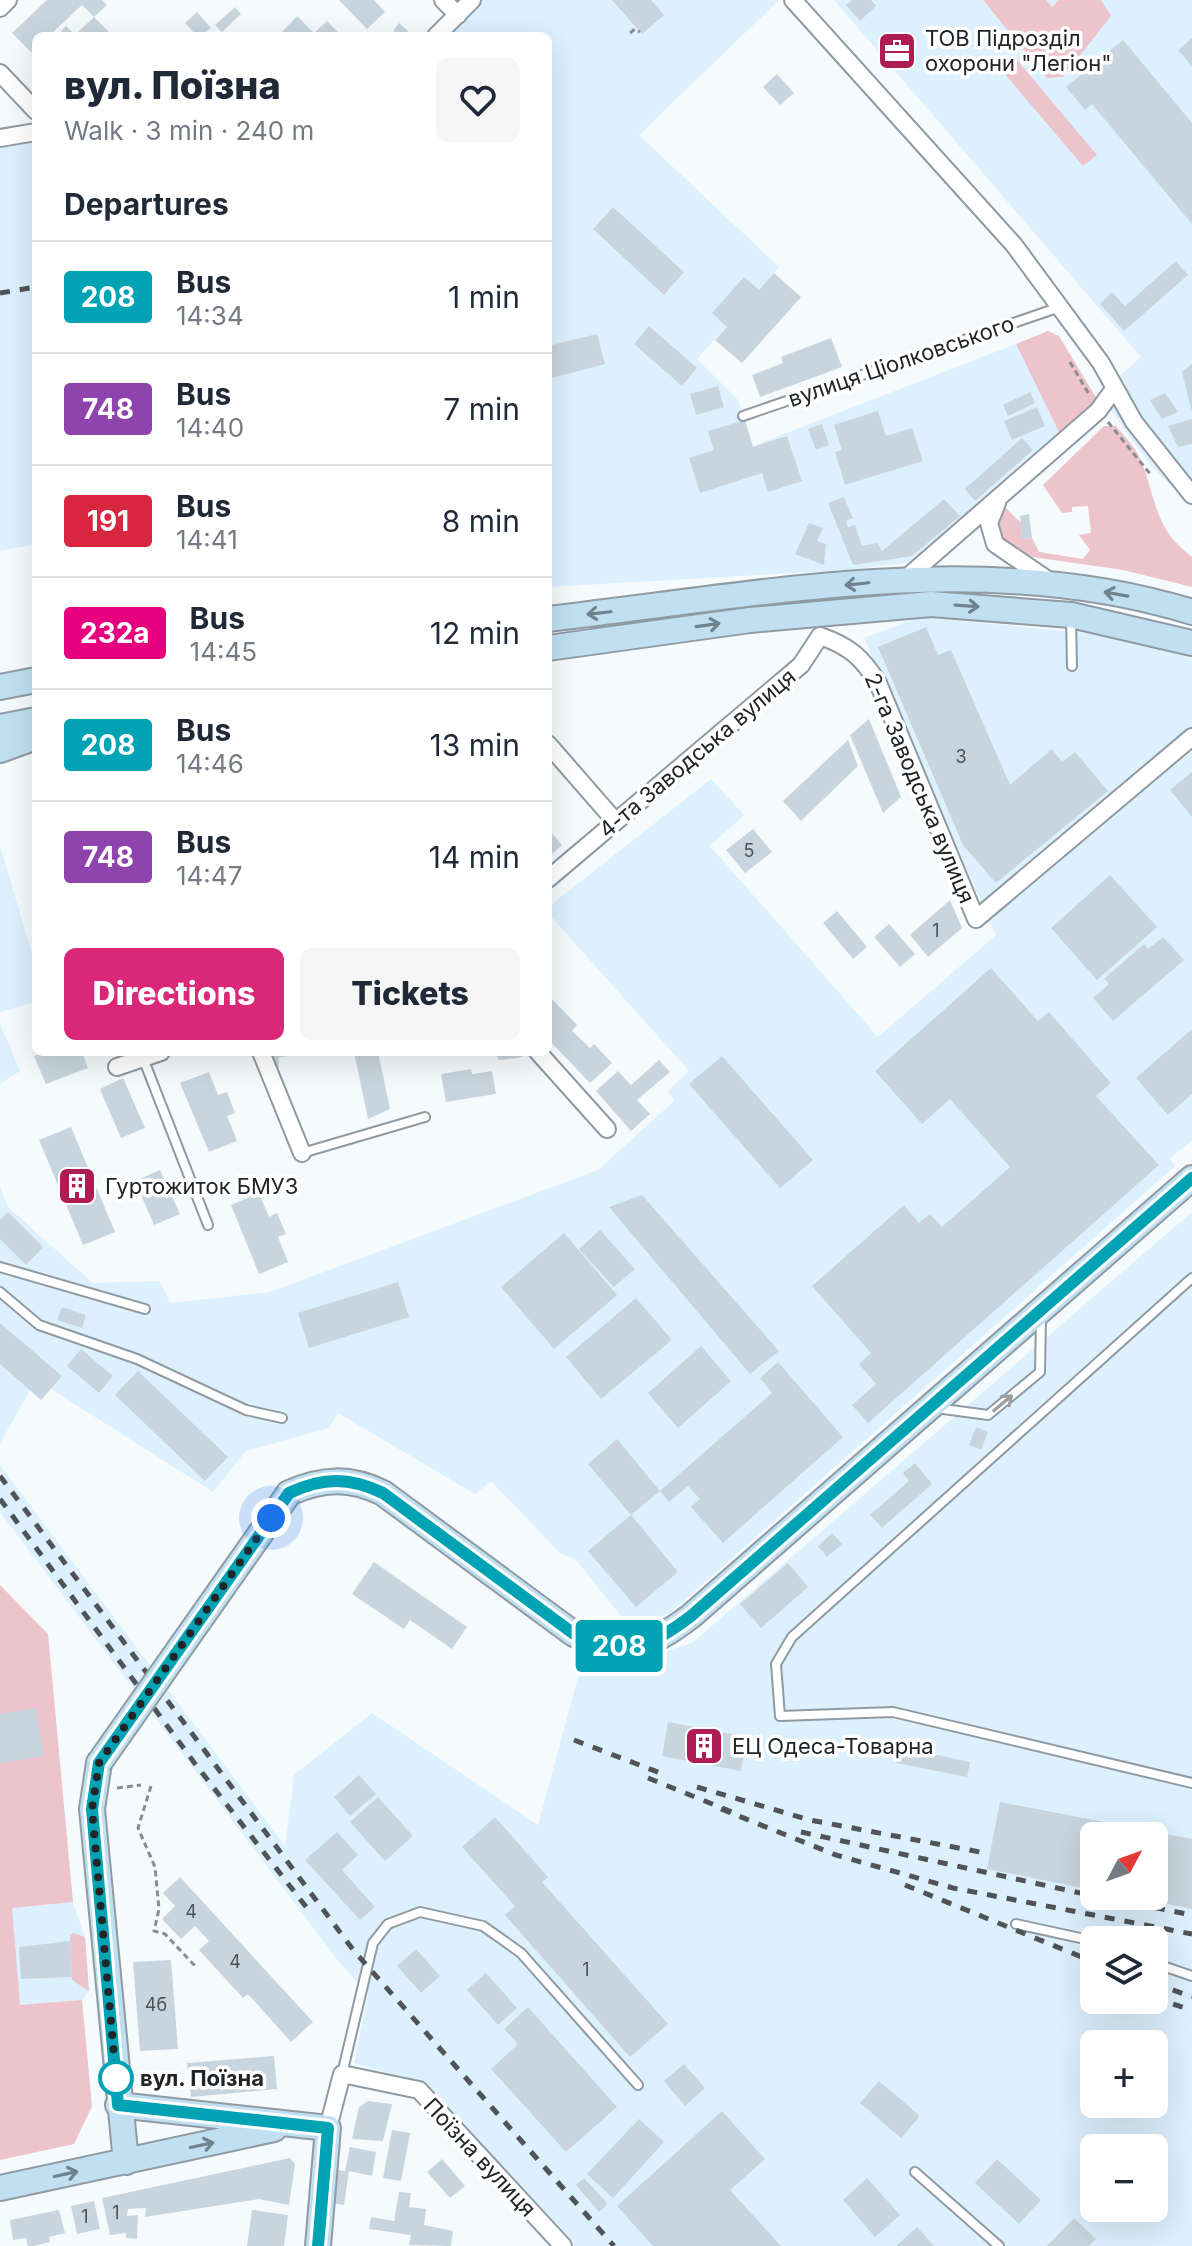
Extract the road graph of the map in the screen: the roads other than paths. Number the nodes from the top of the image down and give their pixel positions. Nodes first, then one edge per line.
1 (8, 0) edge
2 (443, 0) edge
3 (472, 0) edge
4 (793, 0) edge
5 (0, 8) edge
6 (458, 15) junction
7 (440, 32) edge
8 (0, 73) edge
9 (32, 107) edge
10 (32, 133) edge
11 (0, 138) edge
12 (1060, 307) junction
13 (1114, 389) junction
14 (743, 416) dead end
15 (1192, 495) edge
16 (999, 499) junction
17 (904, 580) junction
18 (1057, 585) junction
19 (1192, 612) edge
20 (1071, 615) junction
21 (552, 619) edge
22 (815, 625) junction
23 (1192, 643) edge
24 (552, 648) edge
25 (1072, 666) dead end
26 (32, 681) edge
27 (0, 687) edge
28 (32, 721) edge
29 (0, 727) edge
30 (1192, 737) edge
31 (32, 738) edge
32 (552, 749) edge
33 (0, 750) edge
34 (615, 821) junction
35 (552, 876) edge
36 (149, 1056) edge
37 (263, 1056) edge
38 (542, 1056) edge
39 (143, 1058) junction
40 (117, 1067) dead end
41 (425, 1117) dead end
42 (607, 1129) dead end
43 (302, 1153) joint
44 (1192, 1178) edge
45 (208, 1225) dead end
46 (0, 1267) edge
47 (1192, 1278) edge
48 (0, 1292) edge
49 (145, 1309) dead end
50 (1041, 1310) junction
51 (931, 1407) junction
52 (282, 1418) dead end
53 (1192, 1783) edge
54 (1016, 1924) dead end
55 (1080, 1938) edge
56 (1168, 1968) edge
57 (1192, 1976) edge
58 (342, 2074) junction
59 (638, 2085) dead end
60 (118, 2105) junction
61 (296, 2124) junction
62 (328, 2128) junction
63 (126, 2162) junction
64 (915, 2172) dead end
65 (0, 2188) edge
66 (318, 2246) edge
67 (563, 2246) edge
68 (999, 2246) edge

1 - 5 street
2 - 6 street
3 - 6 street
4 - 12 street
6 - 7 street
8 - 9 street
10 - 11 street
12 - 13 street
12 - 14 lane, вулиця Ціолковського
13 - 15 street
13 - 16 street
16 - 17 street
16 - 18 street
17 - 18 street
17 -> 21 street
19 -> 18 street
22 -> 20 street
20 - 23 street
20 - 25 lane
24 -> 22 street
22 - 30 street, 2-га Заводська вулиця
22 - 34 street, 4-та Заводська вулиця
26 - 27 street
28 - 29 street
31 - 33 street
32 - 34 street
34 - 35 street, 4-та Заводська вулиця
36 - 39 street
37 - 43 street
38 - 42 street
39 - 40 street
39 - 45 lane
41 - 43 lane
44 - 50 street
46 - 49 lane
47 - 53 lane
48 - 52 lane
50 - 51 street
51 -> 50 lane
51 - 60 street, bridge
54 - 55 lane
56 - 57 lane
58 - 59 lane
58 - 62 street
58 - 67 street, Поїзна вулиця
60 - 61 street
60 - 63 street
61 - 62 street
63 -> 61 street
62 - 66 street
65 -> 63 street
64 - 68 lane

